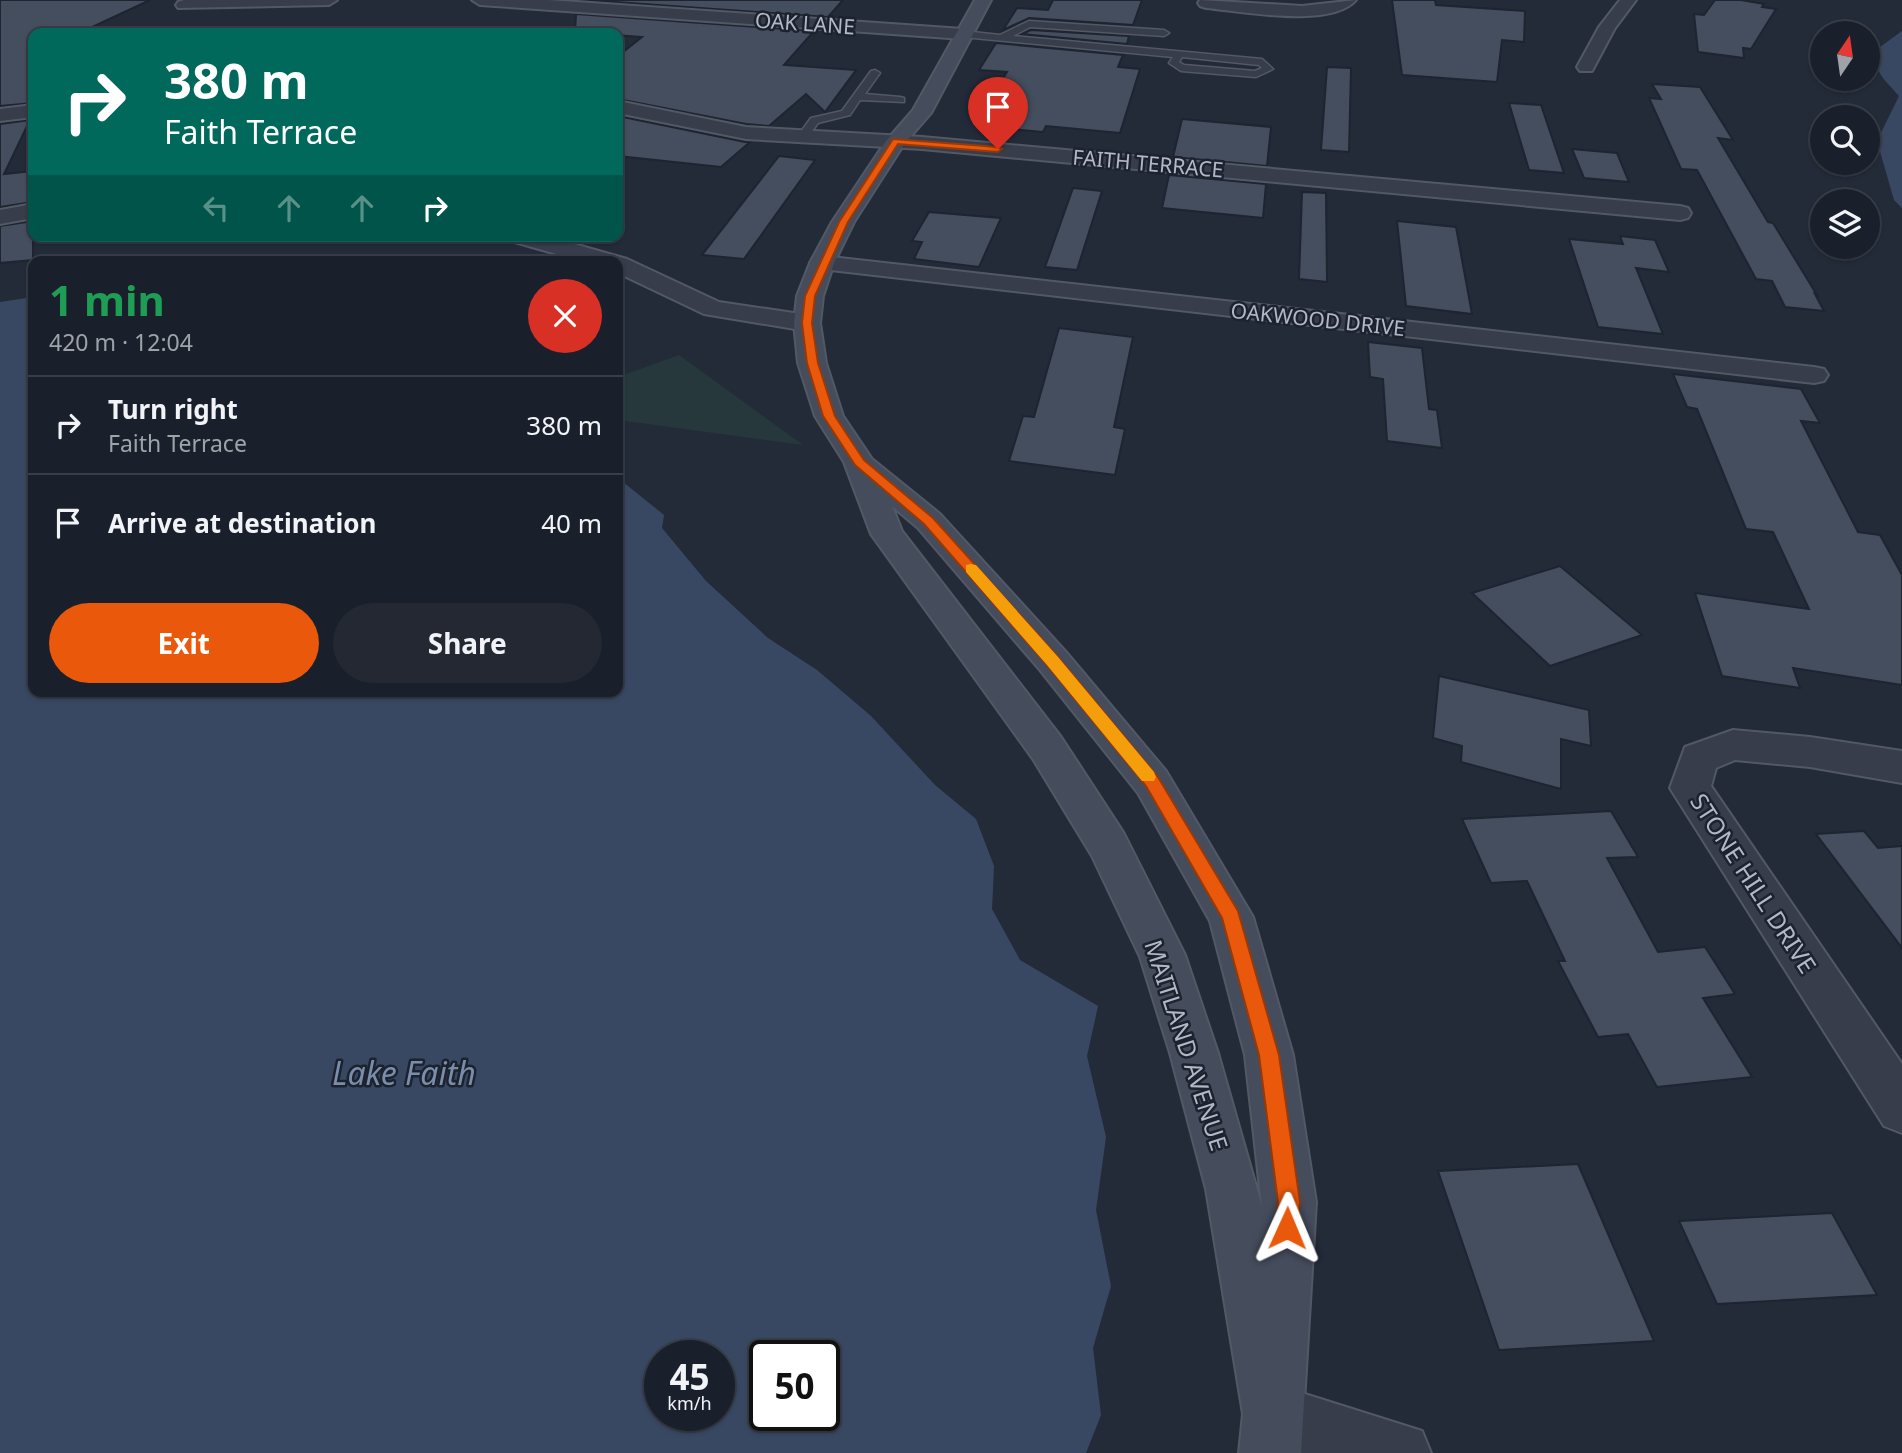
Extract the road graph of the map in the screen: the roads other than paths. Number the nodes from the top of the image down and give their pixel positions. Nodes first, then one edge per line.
1 (329, 0) edge
2 (480, 0) edge
3 (983, 0) edge
4 (1348, 0) edge
5 (1628, 0) edge
6 (1206, 3) dead end
7 (184, 7) edge
8 (941, 26) junction
9 (1164, 33) dead end
10 (963, 34) junction
11 (1003, 37) junction
12 (925, 55) dead end
13 (1179, 55) junction
14 (1586, 67) dead end
15 (874, 73) dead end
16 (903, 95) joint
17 (858, 97) junction
18 (623, 108) edge
19 (28, 112) edge
20 (0, 115) edge
21 (802, 137) junction
22 (896, 141) junction
23 (28, 212) edge
24 (1680, 213) dead end
25 (0, 216) edge
26 (540, 242) edge
27 (590, 256) edge
28 (822, 263) junction
29 (623, 266) edge
30 (807, 323) junction
31 (1815, 375) dead end
32 (859, 462) junction
33 (1902, 767) edge
34 (1902, 1108) edge
35 (1271, 1434) edge
36 (1400, 1453) edge

1 - 7 street
2 - 8 street, OAK LANE
3 - 10 main road, MAITLAND AVENUE
4 - 6 street
5 - 14 street
8 - 10 street, OAK LANE
8 - 12 main road
9 - 11 lane
10 - 11 lane
10 - 22 main road, MAITLAND AVENUE
11 - 13 lane
13 - 13 lane
15 - 17 lane
16 - 17 lane
16 - 22 main road
17 - 21 lane
18 - 21 street, FAITH TERRACE
19 - 20 street
21 - 22 street, FAITH TERRACE
22 - 24 street, FAITH TERRACE
22 - 28 main road, MAITLAND AVENUE
23 - 25 street
26 - 27 street
28 - 30 main road, MAITLAND AVENUE
28 - 31 street, OAKWOOD DRIVE
29 - 30 street
30 - 32 main road, MAITLAND AVENUE
32 - 35 main road, MAITLAND AVENUE
32 - 35 main road, MAITLAND AVENUE
33 - 34 street, STONE HILL DRIVE
35 - 36 street

